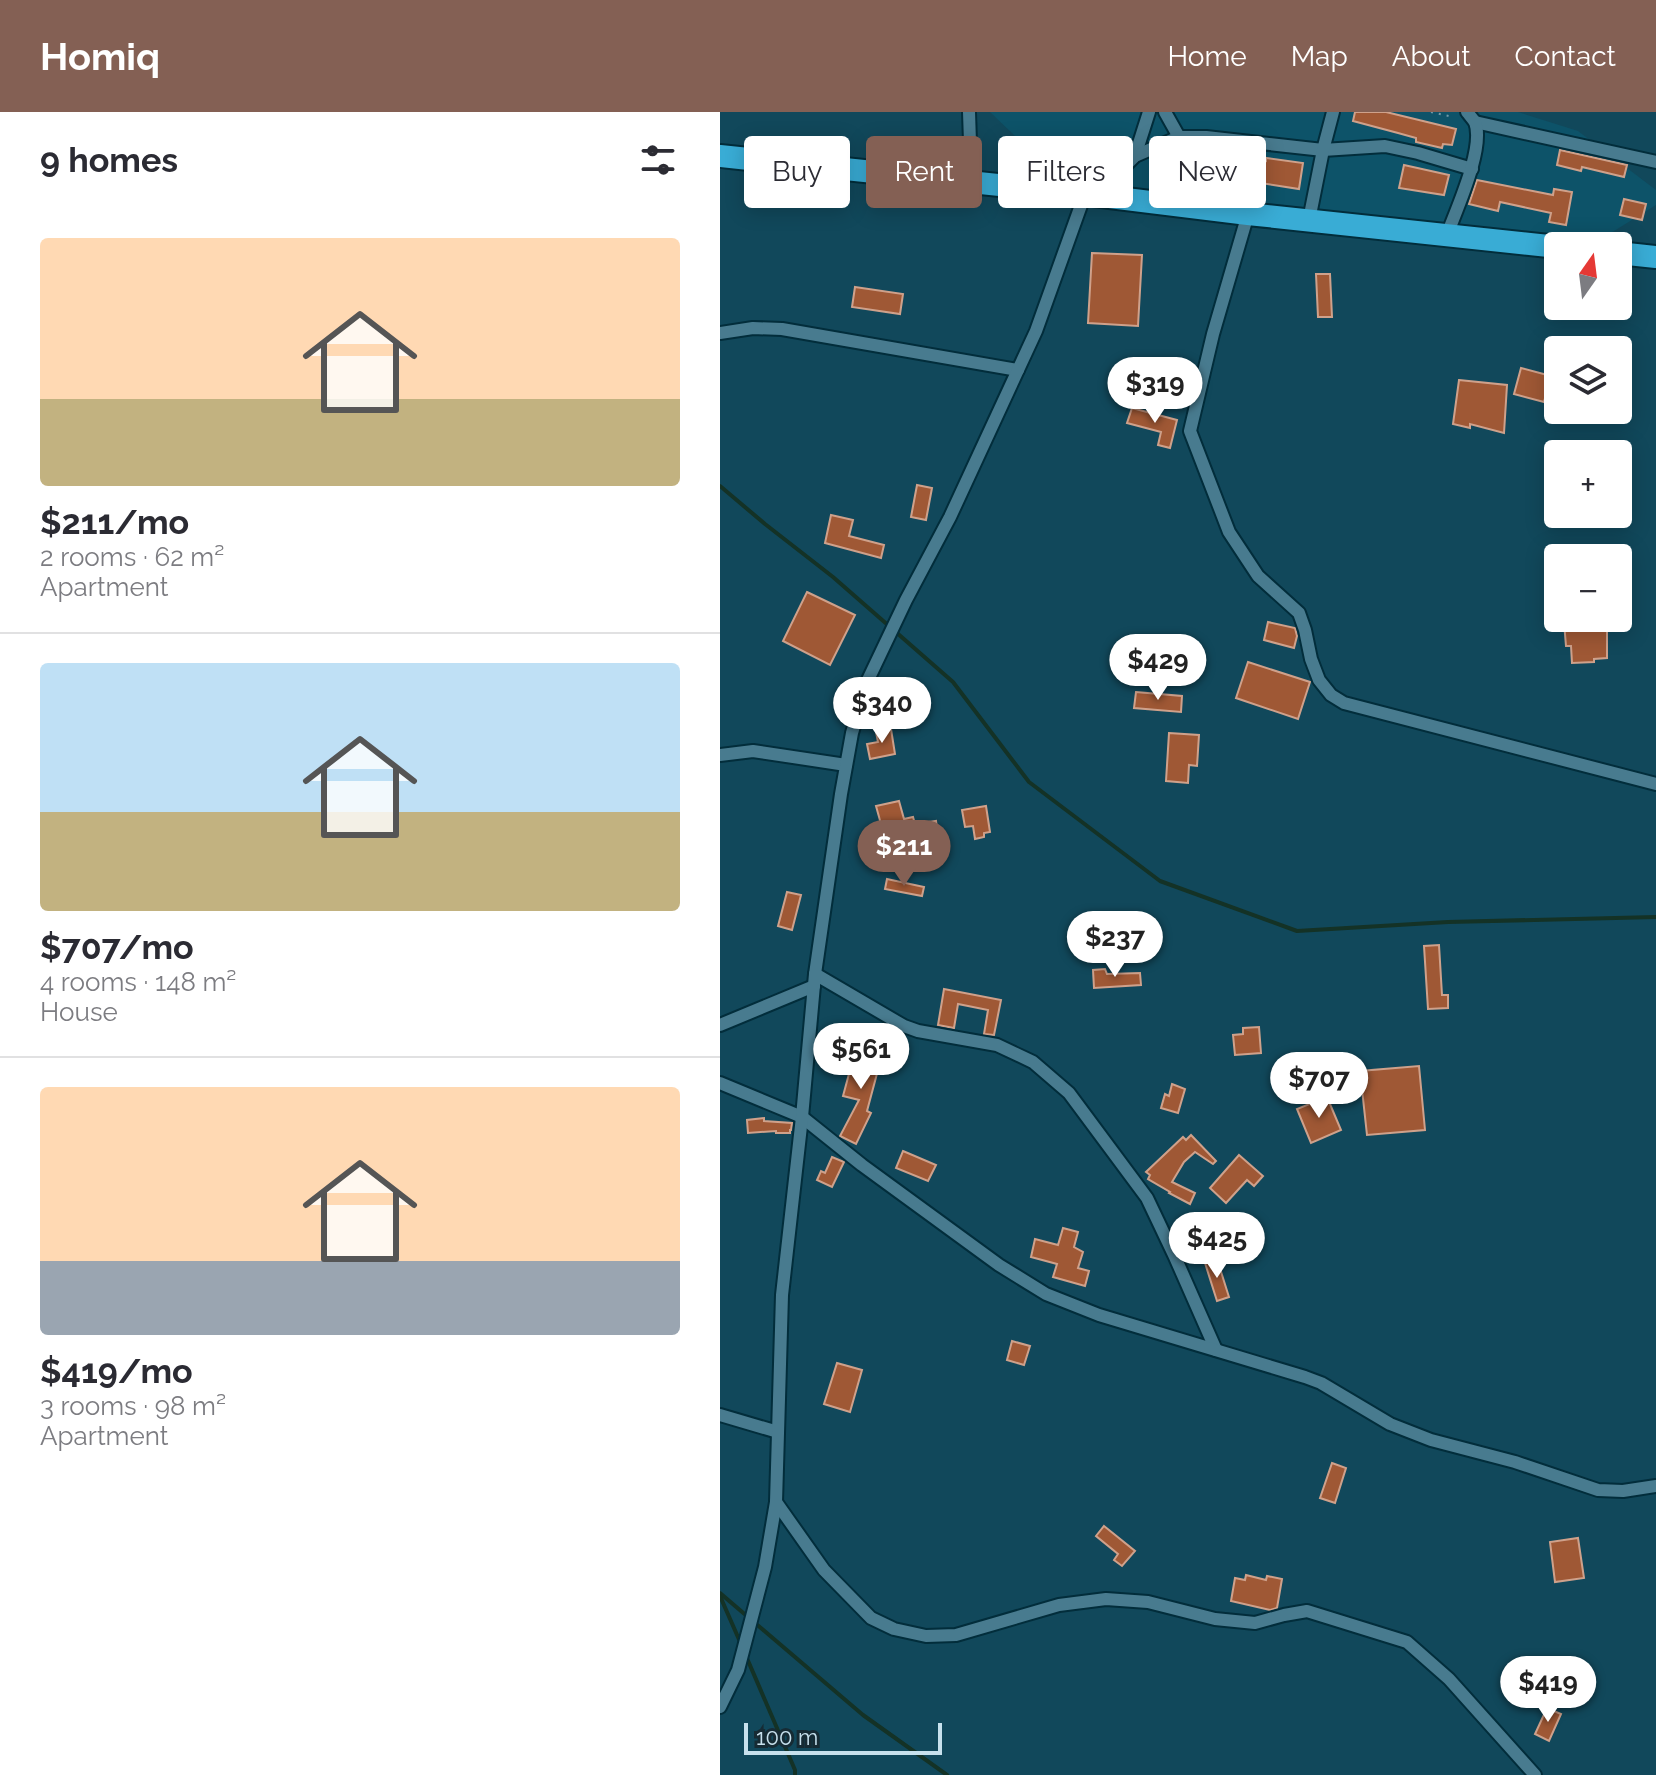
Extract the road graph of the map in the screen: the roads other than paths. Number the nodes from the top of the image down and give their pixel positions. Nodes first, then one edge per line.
1 (969, 112) edge
2 (1149, 112) edge
3 (1165, 112) edge
4 (1333, 112) edge
5 (1471, 117) edge
6 (970, 136) edge
7 (1178, 136) edge
8 (1266, 144) edge
9 (1149, 150) edge
10 (1323, 150) junction
11 (720, 156) edge
12 (1135, 156) joint
13 (1656, 162) edge
14 (1472, 169) junction
15 (866, 172) edge
16 (1133, 200) edge
17 (1085, 208) edge
18 (1248, 214) junction
19 (1309, 220) junction
20 (1447, 235) junction
21 (1544, 245) edge
22 (1632, 254) edge
23 (1656, 257) edge
24 (720, 333) edge
25 (1018, 370) junction
26 (720, 755) edge
27 (846, 765) junction
28 (1656, 784) edge
29 (815, 980) junction
30 (720, 1025) edge
31 (720, 1083) edge
32 (802, 1117) junction
33 (1216, 1350) junction
34 (720, 1415) edge
35 (778, 1432) junction
36 (1656, 1486) edge
37 (776, 1502) junction
38 (720, 1707) edge
39 (1535, 1775) edge

1 - 6 street
2 - 12 street
3 - 7 street
4 - 10 street
5 - 13 street
5 - 14 street
8 - 10 street
9 - 12 street
10 - 14 street
10 - 19 street
11 - 15 highway
14 - 20 street
16 - 18 highway
17 - 25 street
18 - 19 highway
18 - 28 street
19 - 20 highway
20 - 21 highway
22 - 23 highway
24 - 25 street
25 - 27 street
26 - 27 street
27 - 29 street
29 - 30 street
29 - 32 street
29 - 33 street
31 - 32 street
32 - 33 street
32 - 35 street
33 - 36 street
34 - 35 street
35 - 37 street
37 - 38 street
37 - 39 street

